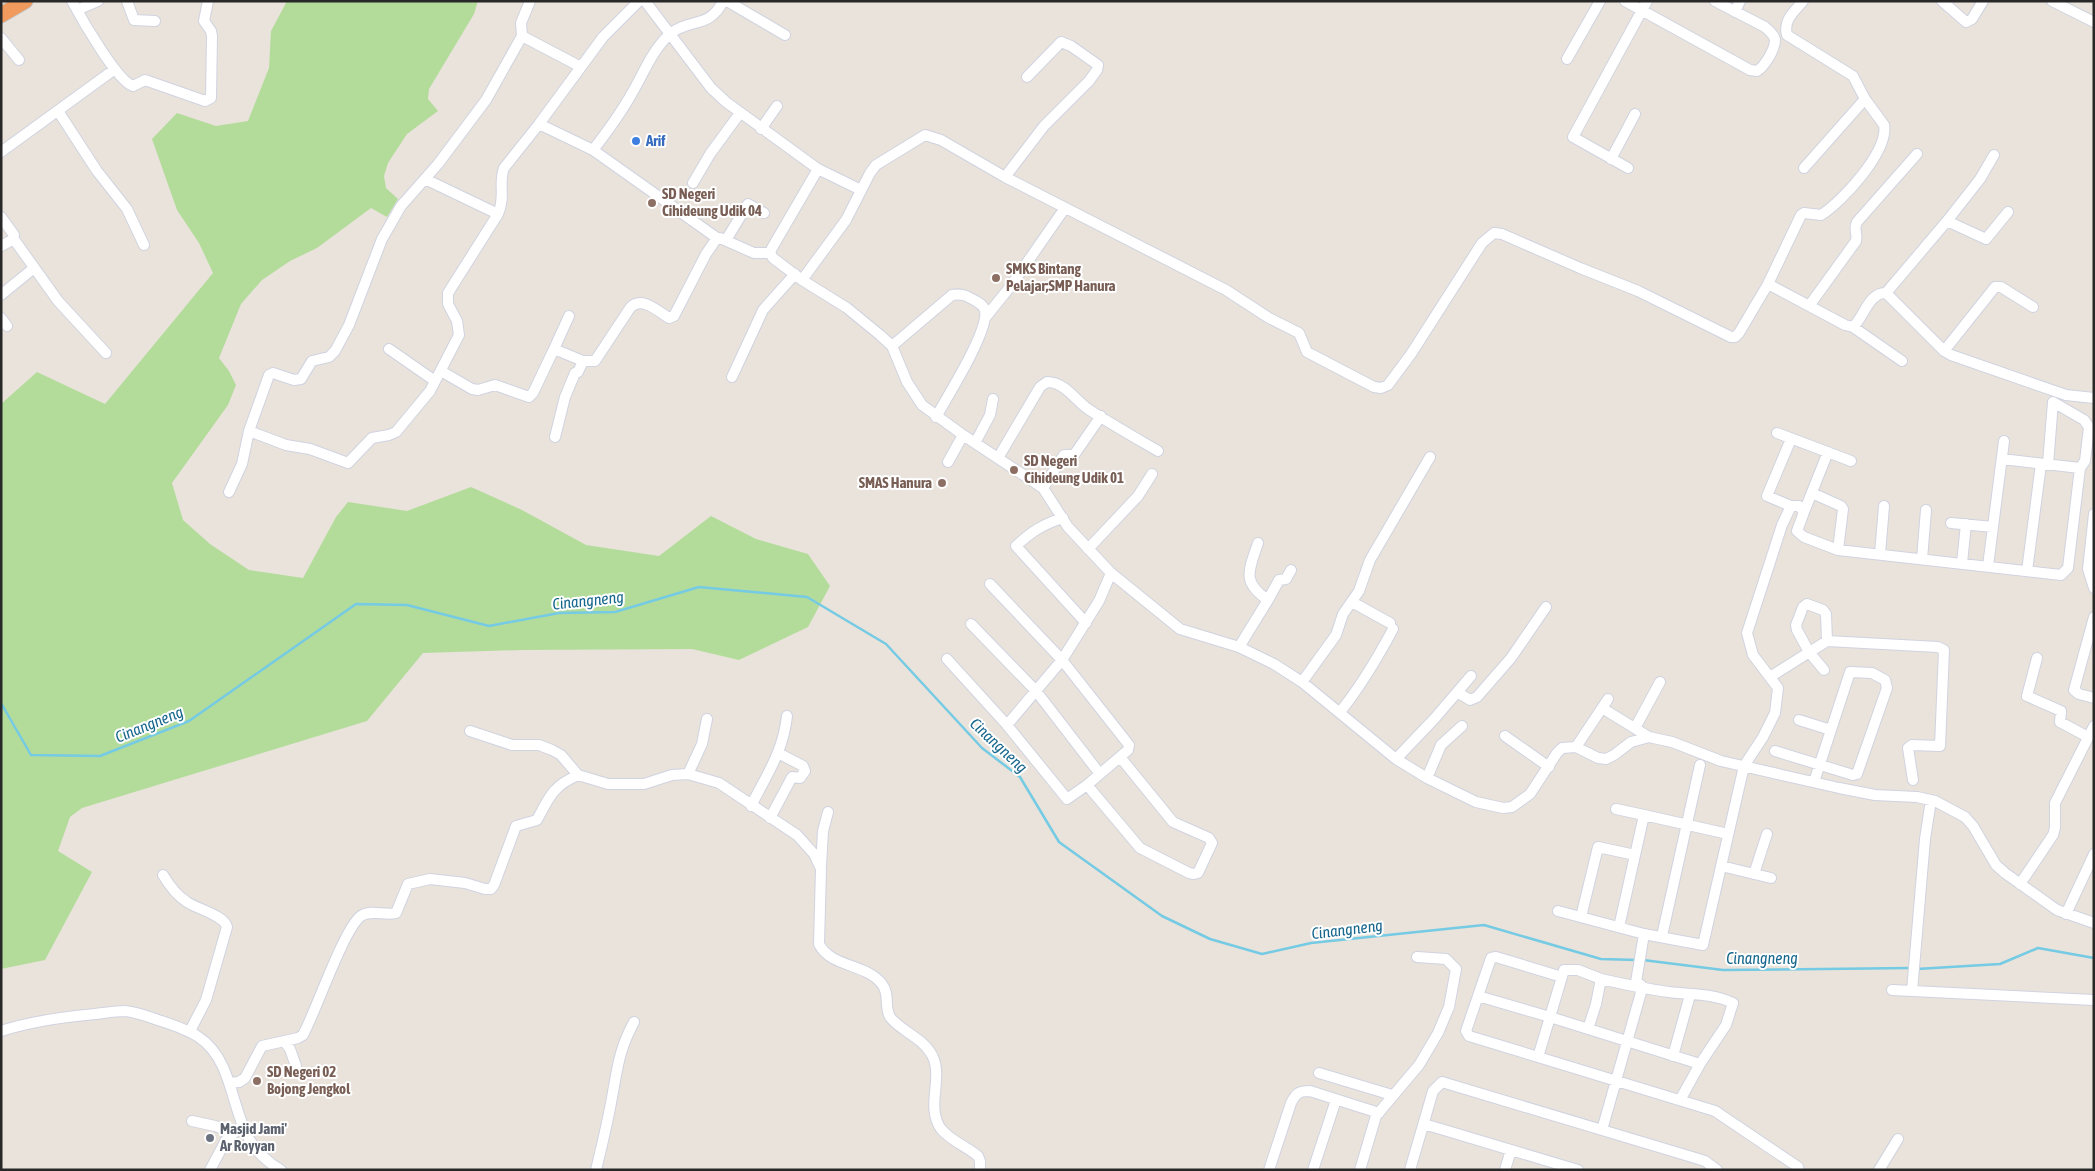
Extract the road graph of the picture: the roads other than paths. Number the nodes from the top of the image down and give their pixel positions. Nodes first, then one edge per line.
1 (25, 1) edge
2 (98, 1) edge
3 (127, 1) edge
4 (208, 1) edge
5 (530, 1) edge
6 (639, 1) edge
7 (646, 1) edge
8 (723, 1) edge
9 (727, 1) edge
10 (1600, 1) edge
11 (1625, 1) edge
12 (1715, 1) edge
13 (1740, 1) edge
14 (1803, 1) edge
15 (1942, 1) edge
16 (1983, 1) edge
17 (2052, 1) edge
18 (75, 6) edge
19 (1645, 6) edge
20 (1735, 12) junction
21 (1, 15) edge
22 (155, 20) dead end
23 (2094, 22) edge
24 (670, 34) junction
25 (785, 35) dead end
26 (522, 36) junction
27 (1, 38) edge
28 (19, 60) dead end
29 (1567, 60) dead end
30 (581, 67) junction
31 (115, 70) junction
32 (1027, 77) dead end
33 (1865, 99) junction
34 (777, 106) dead end
35 (58, 111) junction
36 (740, 113) junction
37 (1635, 114) dead end
38 (539, 124) junction
39 (761, 128) junction
40 (594, 150) junction
41 (1, 152) edge
42 (1917, 154) dead end
43 (1994, 155) dead end
44 (1611, 159) junction
45 (818, 168) junction
46 (1628, 168) dead end
47 (1804, 168) dead end
48 (1005, 177) junction
49 (425, 179) junction
50 (693, 183) dead end
51 (862, 190) junction
52 (1065, 208) junction
53 (2008, 212) dead end
54 (764, 213) dead end
55 (498, 214) junction
56 (1, 217) edge
57 (1947, 221) junction
58 (13, 238) junction
59 (721, 239) junction
60 (144, 245) dead end
61 (1, 246) edge
62 (770, 253) junction
63 (34, 268) junction
64 (798, 277) junction
65 (1768, 284) junction
66 (1886, 293) junction
67 (1, 295) edge
68 (1809, 306) junction
69 (2033, 307) dead end
70 (569, 316) dead end
71 (985, 318) junction
72 (1853, 328) junction
73 (892, 346) junction
74 (389, 349) dead end
75 (554, 349) junction
76 (1944, 351) junction
77 (106, 353) dead end
78 (583, 361) junction
79 (1902, 361) dead end
80 (441, 371) junction
81 (732, 377) dead end
82 (435, 380) junction
83 (2094, 398) edge
84 (993, 399) dead end
85 (1100, 416) junction
86 (936, 417) junction
87 (249, 430) junction
88 (1777, 433) dead end
89 (963, 435) junction
90 (555, 437) dead end
91 (1791, 439) junction
92 (2004, 441) dead end
93 (975, 443) junction
94 (1158, 451) dead end
95 (1828, 452) junction
96 (1430, 457) dead end
97 (998, 458) junction
98 (2002, 458) junction
99 (1851, 461) dead end
100 (948, 462) dead end
101 (2044, 464) junction
102 (2080, 468) junction
103 (1152, 474) dead end
104 (1043, 488) junction
105 (229, 492) dead end
106 (1812, 492) junction
107 (1791, 506) junction
108 (1884, 506) dead end
109 (1926, 510) dead end
110 (1804, 512) junction
111 (2094, 514) edge
112 (1063, 518) junction
113 (1951, 523) dead end
114 (1966, 524) junction
115 (1993, 527) junction
116 (1258, 543) dead end
117 (1088, 549) junction
118 (1838, 550) junction
119 (1880, 554) junction
120 (1922, 559) junction
121 (1962, 563) junction
122 (1988, 566) junction
123 (1291, 570) dead end
124 (2027, 571) junction
125 (1111, 573) junction
126 (990, 584) dead end
127 (2094, 588) edge
128 (1268, 600) junction
129 (1352, 602) junction
130 (1546, 607) dead end
131 (2094, 617) edge
132 (1086, 623) junction
133 (971, 624) dead end
134 (1827, 640) junction
135 (1239, 647) junction
136 (1809, 652) junction
137 (2037, 658) dead end
138 (947, 659) dead end
139 (1062, 660) junction
140 (1824, 670) dead end
141 (1471, 676) dead end
142 (1770, 678) junction
143 (1302, 682) junction
144 (1660, 682) dead end
145 (1036, 692) junction
146 (1457, 692) junction
147 (2094, 698) edge
148 (1608, 699) dead end
149 (1602, 708) junction
150 (1340, 712) junction
151 (787, 716) dead end
152 (707, 719) dead end
153 (1799, 720) dead end
154 (1007, 725) junction
155 (1462, 726) dead end
156 (1634, 728) junction
157 (1831, 730) junction
158 (470, 731) dead end
159 (2091, 734) edge
160 (1505, 736) dead end
161 (1649, 737) junction
162 (1576, 747) junction
163 (1775, 751) dead end
164 (778, 753) junction
165 (1120, 757) junction
166 (1396, 759) junction
167 (1820, 764) junction
168 (1700, 765) dead end
169 (1744, 766) junction
170 (1548, 767) junction
171 (688, 774) junction
172 (1100, 774) junction
173 (578, 775) junction
174 (1427, 778) junction
175 (1913, 780) dead end
176 (1814, 782) junction
177 (1087, 785) junction
178 (1931, 800) junction
179 (751, 806) junction
180 (1616, 809) dead end
181 (828, 812) dead end
182 (1644, 815) junction
183 (770, 818) junction
184 (1686, 825) junction
185 (1728, 834) junction
186 (1767, 834) dead end
187 (2094, 854) edge
188 (1635, 855) junction
189 (1721, 866) junction
190 (821, 869) junction
191 (1754, 874) junction
192 (162, 875) dead end
193 (1771, 878) dead end
194 (2020, 884) junction
195 (1558, 910) dead end
196 (2066, 914) junction
197 (1581, 917) junction
198 (2094, 923) edge
199 (1620, 927) junction
200 (1644, 934) junction
201 (1662, 936) junction
202 (1417, 958) dead end
203 (1562, 977) junction
204 (1601, 979) junction
205 (1642, 989) junction
206 (1892, 990) dead end
207 (1912, 991) junction
208 (1690, 995) junction
209 (1478, 996) junction
210 (2094, 1000) edge
211 (1550, 1017) junction
212 (634, 1022) dead end
213 (1588, 1030) junction
214 (1, 1031) edge
215 (190, 1031) junction
216 (284, 1040) junction
217 (1627, 1042) junction
218 (1673, 1056) junction
219 (1538, 1057) junction
220 (1700, 1064) junction
221 (296, 1066) dead end
222 (1319, 1073) dead end
223 (1615, 1082) junction
224 (229, 1083) junction
225 (1392, 1095) junction
226 (1336, 1100) junction
227 (1680, 1100) junction
228 (1379, 1113) junction
229 (192, 1121) dead end
230 (1424, 1124) junction
231 (242, 1126) junction
232 (1602, 1130) junction
233 (233, 1132) junction
234 (1898, 1139) dead end
235 (1511, 1150) junction
236 (1549, 1166) edge
237 (210, 1170) edge
238 (281, 1170) edge
239 (596, 1170) edge
240 (980, 1170) edge
241 (1269, 1170) edge
242 (1313, 1170) edge
243 (1360, 1170) edge
244 (1410, 1170) edge
245 (1505, 1170) edge
246 (1578, 1170) edge
247 (1718, 1170) edge
248 (1799, 1170) edge
249 (1879, 1170) edge

1 - 21 highway
2 - 18 street
3 - 22 street
4 - 31 street
5 - 26 street
6 - 30 street
7 - 24 street
8 - 24 street
9 - 25 street
10 - 29 street
11 - 19 street
12 - 20 street
13 - 20 street
14 - 33 street
15 - 16 street
17 - 23 street
18 - 31 street
19 - 20 street
19 - 44 street
24 - 36 street
24 - 40 street
26 - 30 street
26 - 49 street
27 - 28 street
30 - 38 street
31 - 35 street
32 - 48 street
33 - 47 street
33 - 65 street
34 - 39 street
35 - 41 street
35 - 60 street
36 - 39 street
36 - 50 street
37 - 44 street
38 - 40 street
38 - 55 street
39 - 45 street
40 - 59 street
42 - 68 street
43 - 57 street
44 - 46 street
45 - 51 street
45 - 62 street
48 - 51 street
48 - 52 street
49 - 55 street
49 - 87 street
51 - 64 street
52 - 65 street
52 - 71 street
53 - 57 street
54 - 59 street
55 - 80 street
56 - 58 street
57 - 66 street
58 - 61 street
58 - 63 street
59 - 62 street
59 - 78 street
62 - 64 street
63 - 67 street
63 - 77 street
64 - 73 street
64 - 81 street
65 - 68 street
66 - 72 street
66 - 76 street
68 - 72 street
69 - 76 street
70 - 75 street
71 - 73 street
71 - 86 street
72 - 79 street
73 - 86 street
74 - 82 street
75 - 78 street
75 - 80 street
76 - 83 street
78 - 90 street
80 - 82 street
82 - 87 street
84 - 93 street
85 - 94 street
85 - 97 street
85 - 104 street
86 - 89 street
87 - 105 street
88 - 91 street
89 - 93 street
89 - 100 street
91 - 95 street
91 - 107 street
92 - 98 street
93 - 97 street
95 - 99 street
95 - 106 street
96 - 129 street
97 - 104 street
98 - 101 street
98 - 115 street
101 - 102 street
101 - 102 street
101 - 124 street
102 - 124 street
103 - 117 street
104 - 112 street
106 - 110 street
106 - 118 street
107 - 110 street
107 - 142 street
108 - 119 street
109 - 120 street
110 - 118 street
111 - 127 street
112 - 117 street
112 - 132 street
113 - 114 street
114 - 115 street
114 - 121 street
115 - 122 street
116 - 128 street
117 - 125 street
118 - 119 street
119 - 120 street
120 - 121 street
121 - 122 street
122 - 124 street
123 - 128 street
125 - 132 street
125 - 135 street
126 - 139 street
128 - 135 street
129 - 143 street
129 - 150 street
130 - 146 street
131 - 147 street
132 - 139 street
133 - 145 street
134 - 136 street
134 - 136 street
134 - 175 street
135 - 143 street
136 - 140 street
136 - 142 street
137 - 159 street
138 - 154 street
139 - 145 street
139 - 165 street
141 - 146 street
142 - 169 street
143 - 150 street
144 - 156 street
145 - 154 street
145 - 172 street
146 - 166 street
148 - 149 street
149 - 156 street
149 - 162 street
150 - 166 street
151 - 164 street
152 - 171 street
153 - 157 street
154 - 177 street
155 - 174 street
156 - 161 street
157 - 167 street
157 - 167 street
158 - 173 street
159 - 194 street
160 - 170 street
161 - 162 street
161 - 169 street
162 - 170 street
163 - 167 street
164 - 179 street
164 - 183 street
165 - 172 street
165 - 177 street
166 - 174 street
167 - 176 street
168 - 184 street
169 - 176 street
169 - 185 street
170 - 174 street
171 - 173 street
171 - 179 street
172 - 177 street
173 - 216 street
176 - 178 street
178 - 194 street
178 - 207 street
179 - 183 street
180 - 182 street
181 - 190 street
182 - 184 street
182 - 188 street
183 - 190 street
184 - 185 street
184 - 201 street
185 - 189 street
186 - 191 street
187 - 196 street
188 - 197 street
188 - 199 street
189 - 191 street
189 - 201 street
190 - 240 street
191 - 193 street
192 - 215 street
194 - 196 street
195 - 197 street
196 - 198 street
197 - 199 street
199 - 200 street
200 - 201 street
200 - 205 street
202 - 225 street
203 - 204 street
203 - 209 street
203 - 211 street
204 - 205 street
204 - 213 street
205 - 208 street
205 - 217 street
206 - 207 street
207 - 210 street
208 - 218 street
208 - 220 street
209 - 211 street
209 - 219 street
211 - 213 street
211 - 219 street
212 - 239 street
213 - 217 street
214 - 215 street
215 - 224 street
216 - 221 street
216 - 224 street
217 - 218 street
217 - 223 street
218 - 220 street
219 - 223 street
220 - 227 street
222 - 225 street
223 - 227 street
223 - 232 street
224 - 231 street
225 - 228 street
226 - 228 street
226 - 241 street
226 - 242 street
227 - 248 street
228 - 243 street
229 - 233 street
230 - 232 street
230 - 235 street
230 - 244 street
231 - 233 street
231 - 238 street
232 - 247 street
233 - 237 street
234 - 249 street
235 - 236 street
235 - 245 street
236 - 246 street

